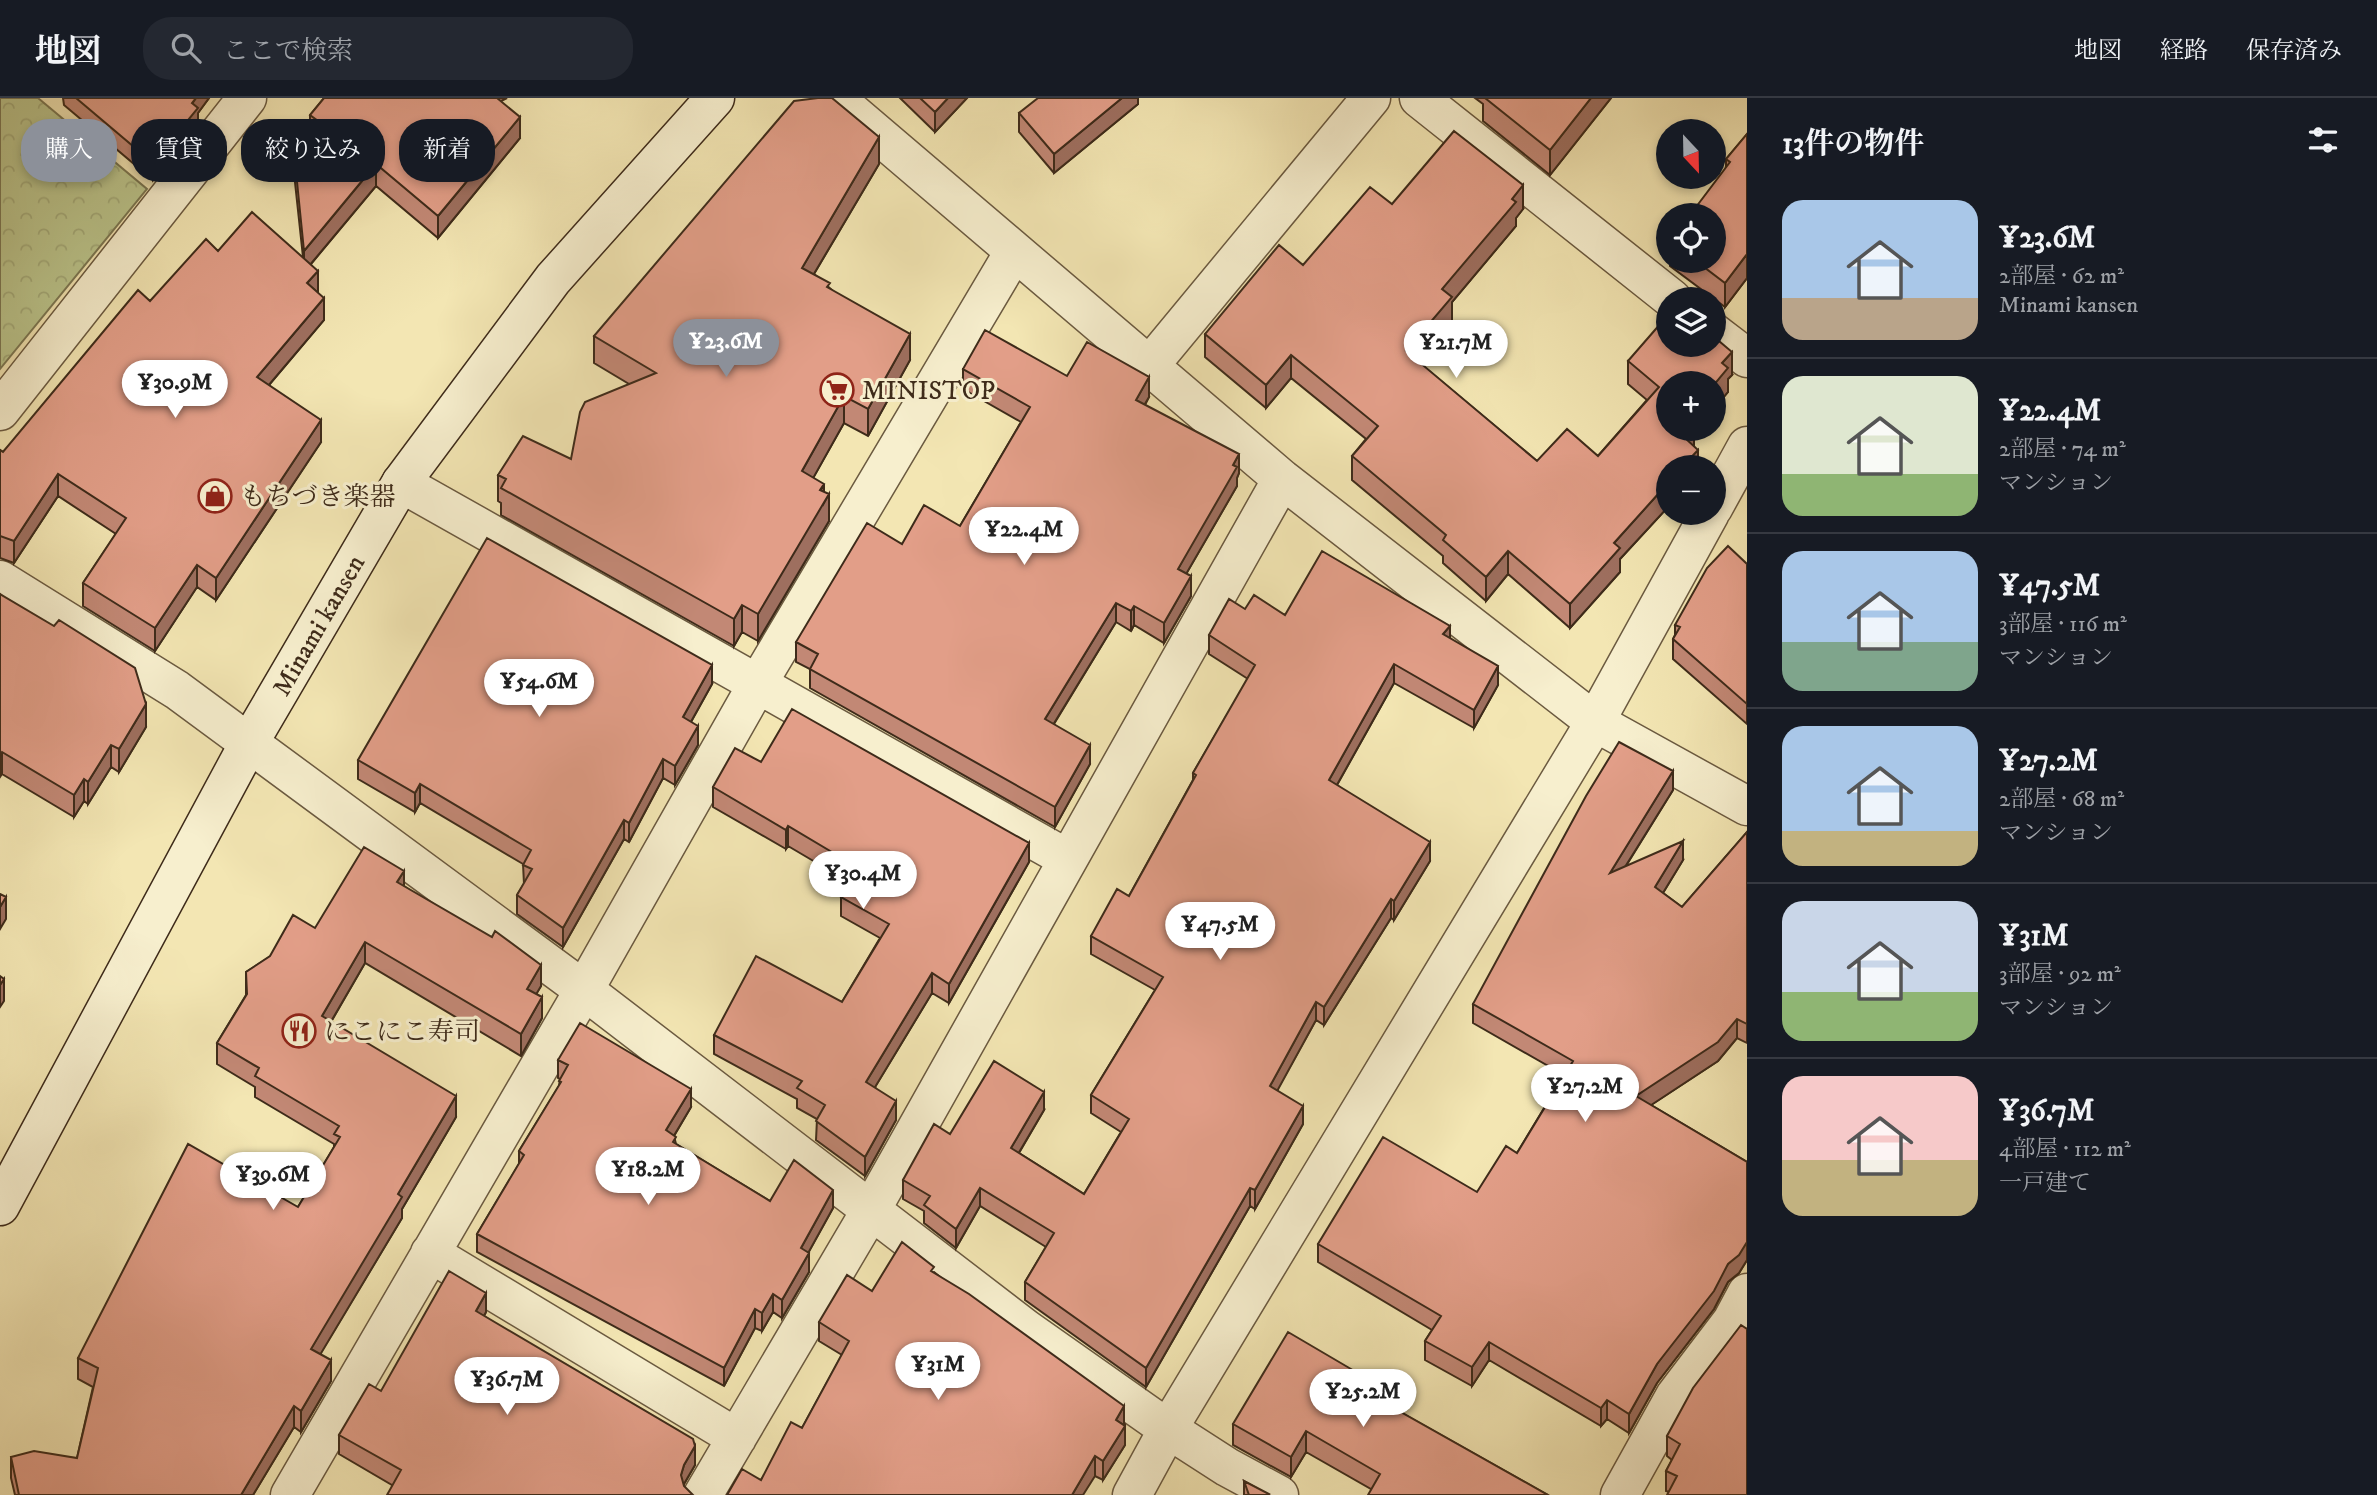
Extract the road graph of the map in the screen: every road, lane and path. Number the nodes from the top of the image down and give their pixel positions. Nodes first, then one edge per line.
1 (247, 98) edge
2 (715, 98) edge
3 (835, 98) edge
4 (1371, 98) edge
5 (1419, 98) edge
6 (1014, 252) junction
7 (1657, 287) edge
8 (1726, 342) edge
9 (1747, 358) edge
10 (1150, 365) junction
11 (0, 411) edge
12 (1747, 446) edge
13 (1282, 479) junction
14 (401, 483) junction
15 (1726, 484) edge
16 (1703, 525) edge
17 (0, 580) edge
18 (758, 683) junction
19 (1595, 722) junction
20 (249, 743) junction
21 (1747, 806) edge
22 (1068, 859) junction
23 (584, 990) junction
24 (0, 1206) edge
25 (870, 1210) junction
26 (430, 1253) junction
27 (1747, 1293) edge
28 (1168, 1429) junction
29 (737, 1438) junction
30 (1231, 1481) edge
31 (297, 1493) edge
32 (704, 1495) edge
33 (1132, 1495) edge
34 (1279, 1495) edge
35 (1620, 1495) edge

1 - 11 street
2 - 14 street, Minami kansen
3 - 6 street
4 - 10 street
5 - 7 street
6 - 10 street
6 - 18 street
8 - 9 street
10 - 13 street
12 - 15 street
13 - 19 street
13 - 22 street
14 - 18 street
14 - 20 street, Minami kansen
16 - 19 street
17 - 20 street
18 - 22 street
18 - 23 street
19 - 21 street
19 - 28 street
20 - 23 street
20 - 24 street, Minami kansen
22 - 25 street
23 - 25 street
23 - 26 street
25 - 28 street
25 - 29 street
26 - 29 street
26 - 31 street
27 - 35 street
28 - 30 street
28 - 33 street
29 - 32 street
30 - 34 street

